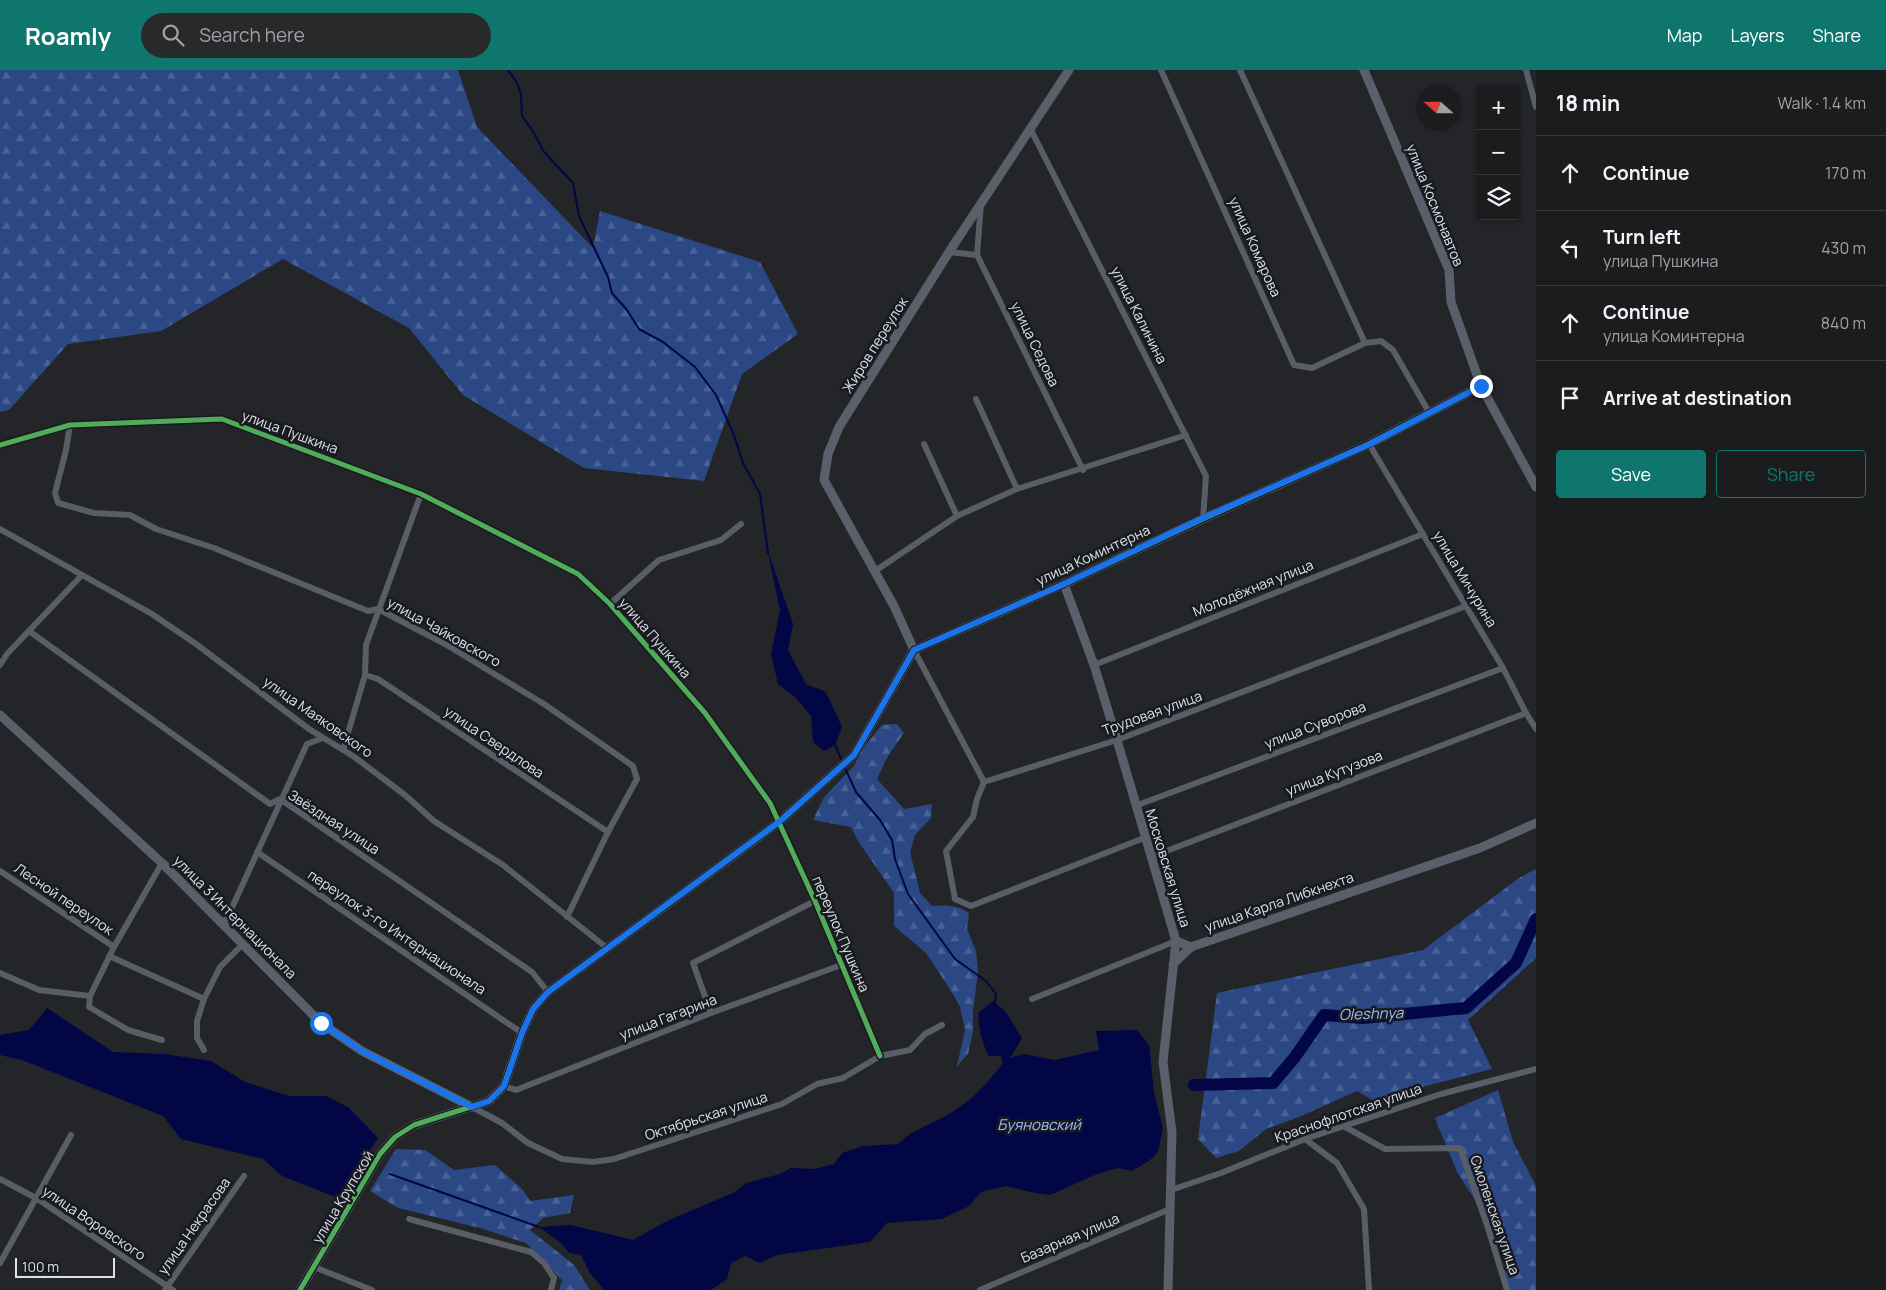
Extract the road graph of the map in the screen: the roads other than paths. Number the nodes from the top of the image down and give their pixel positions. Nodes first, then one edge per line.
1 (1069, 70) edge
2 (1161, 70) edge
3 (1240, 70) edge
4 (1364, 70) edge
5 (1526, 70) edge
6 (1536, 107) edge
7 (1030, 128) junction
8 (981, 203) junction
9 (949, 252) junction
10 (977, 255) junction
11 (1365, 343) junction
12 (1481, 386) junction
13 (976, 399) dead end
14 (1430, 414) junction
15 (70, 425) junction
16 (1186, 435) junction
17 (924, 444) dead end
18 (1370, 444) junction
19 (0, 445) edge
20 (1083, 470) junction
21 (1536, 486) edge
22 (1017, 489) junction
23 (421, 494) junction
24 (958, 516) junction
25 (1203, 518) junction
26 (741, 524) dead end
27 (0, 529) edge
28 (1422, 534) junction
29 (875, 571) junction
30 (82, 575) junction
31 (1064, 584) junction
32 (610, 604) junction
33 (1466, 606) junction
34 (378, 609) junction
35 (29, 631) junction
36 (914, 650) junction
37 (0, 665) edge
38 (1094, 665) junction
39 (1503, 668) junction
40 (365, 675) junction
41 (1526, 713) junction
42 (0, 715) edge
43 (1536, 729) edge
44 (323, 738) junction
45 (1117, 740) junction
46 (343, 750) junction
47 (984, 782) junction
48 (280, 799) junction
49 (1135, 806) junction
50 (779, 822) junction
51 (1536, 822) edge
52 (608, 832) junction
53 (1144, 838) junction
54 (257, 852) junction
55 (1151, 857) junction
56 (162, 863) junction
57 (0, 871) edge
58 (815, 900) junction
59 (566, 917) junction
60 (222, 924) junction
61 (1176, 941) junction
62 (243, 944) junction
63 (114, 947) junction
64 (1191, 947) junction
65 (607, 948) junction
66 (109, 956) junction
67 (1173, 964) junction
68 (842, 965) junction
69 (0, 974) edge
70 (548, 992) junction
71 (90, 996) junction
72 (204, 999) junction
73 (1032, 999) dead end
74 (711, 1013) junction
75 (942, 1025) dead end
76 (522, 1033) junction
77 (162, 1040) dead end
78 (204, 1050) dead end
79 (880, 1056) junction
80 (1536, 1068) edge
81 (504, 1086) junction
82 (472, 1107) junction
83 (1345, 1127) junction
84 (71, 1135) dead end
85 (1305, 1139) junction
86 (244, 1176) dead end
87 (0, 1179) edge
88 (1171, 1190) junction
89 (36, 1198) junction
90 (1170, 1210) junction
91 (409, 1219) dead end
92 (0, 1263) edge
93 (314, 1267) junction
94 (168, 1289) edge
95 (300, 1290) edge
96 (372, 1290) edge
97 (551, 1290) edge
98 (980, 1290) edge
99 (1168, 1290) edge
100 (1369, 1290) edge
101 (1507, 1290) edge

1 - 7 street, Жиров переулок
2 - 11 street, улица Комарова
3 - 11 street
4 - 12 street, улица Космонавтов
5 - 6 street
7 - 8 street, Жиров переулок
7 - 16 street, улица Калинина
8 - 9 street, Жиров переулок
8 - 10 street
9 - 10 street
9 - 29 street, Жиров переулок
10 - 20 street, улица Седова
11 - 14 street
12 - 14 street, улица Коминтерна
12 - 21 street, улица Космонавтов
13 - 22 street
14 - 18 street, улица Коминтерна
15 - 19 street, улица Пушкина
15 - 23 street, улица Пушкина
15 - 34 street, улица Чайковского
16 - 20 street
16 - 25 street, улица Калинина
17 - 24 street
18 - 25 street, улица Коминтерна
18 - 28 street, улица Мичурина
20 - 22 street
22 - 24 street
23 - 32 street, улица Пушкина
23 - 34 street
24 - 29 street
25 - 31 street, улица Коминтерна
26 - 32 street
27 - 30 street, улица Маяковского
28 - 33 street, улица Мичурина
28 - 38 street, Молодёжная улица
29 - 36 street, Жиров переулок
30 - 35 street
30 - 44 street, улица Маяковского
31 - 36 street, улица Коминтерна
31 - 38 street, Московская улица
32 - 50 street, улица Пушкина
33 - 39 street, улица Мичурина
33 - 45 street, Трудовая улица
34 - 40 street
34 - 52 street, улица Чайковского
35 - 37 street
35 - 48 street, Звёздная улица
36 - 47 street
36 - 50 street
38 - 45 street, Московская улица
39 - 41 street, улица Мичурина
39 - 49 street, улица Суворова
40 - 46 street
40 - 52 street, улица Свердлова
41 - 43 street, улица Мичурина
41 - 55 street, улица Кутузова
42 - 56 street, улица 3 Интернационала
44 - 46 street, улица Маяковского
44 - 48 street
45 - 47 street, Трудовая улица
45 - 49 street, Московская улица
46 - 59 street, улица Маяковского
47 - 53 street
48 - 54 street
48 - 70 street, Звёздная улица
49 - 53 street, Московская улица
50 - 58 street, переулок Пушкина
50 - 65 street
51 - 64 street, улица Карла Либкнехта
52 - 59 street, улица Чайковского
53 - 55 street, Московская улица
54 - 60 street
54 - 76 street, переулок 3-го Интернационала
55 - 61 street, Московская улица
56 - 60 street, улица 3 Интернационала
56 - 63 street, Лесной переулок
57 - 63 street, Лесной переулок
58 - 68 street, переулок Пушкина
58 - 74 street
59 - 65 street, улица Маяковского
60 - 62 street, улица 3 Интернационала
61 - 64 street, улица Карла Либкнехта
61 - 67 street, Московская улица
61 - 73 street
62 - 72 street
62 - 82 street, улица 3 Интернационала
63 - 66 street, Лесной переулок
64 - 67 street
65 - 70 street
66 - 71 street, Лесной переулок
66 - 72 street
67 - 88 street, Московская улица
68 - 74 street, улица Гагарина
68 - 79 street, переулок Пушкина
69 - 71 street
70 - 76 street
71 - 77 street
72 - 78 street
74 - 81 street, улица Гагарина
75 - 79 street, Октябрьская улица
76 - 81 street
79 - 82 street, Октябрьская улица
80 - 83 street, Краснофлотская улица
81 - 82 street
82 - 93 street, улица Крупской
83 - 85 street, Краснофлотская улица
83 - 101 street, Смоленская улица
84 - 89 street
85 - 88 street, Краснофлотская улица
85 - 100 street
86 - 94 street, улица Некрасова
87 - 89 street, улица Воровского
88 - 90 street, Московская улица
89 - 92 street
89 - 94 street, улица Воровского
90 - 98 street, Базарная улица
90 - 99 street, Московская улица
91 - 97 street
93 - 95 street, улица Крупской
93 - 96 street

